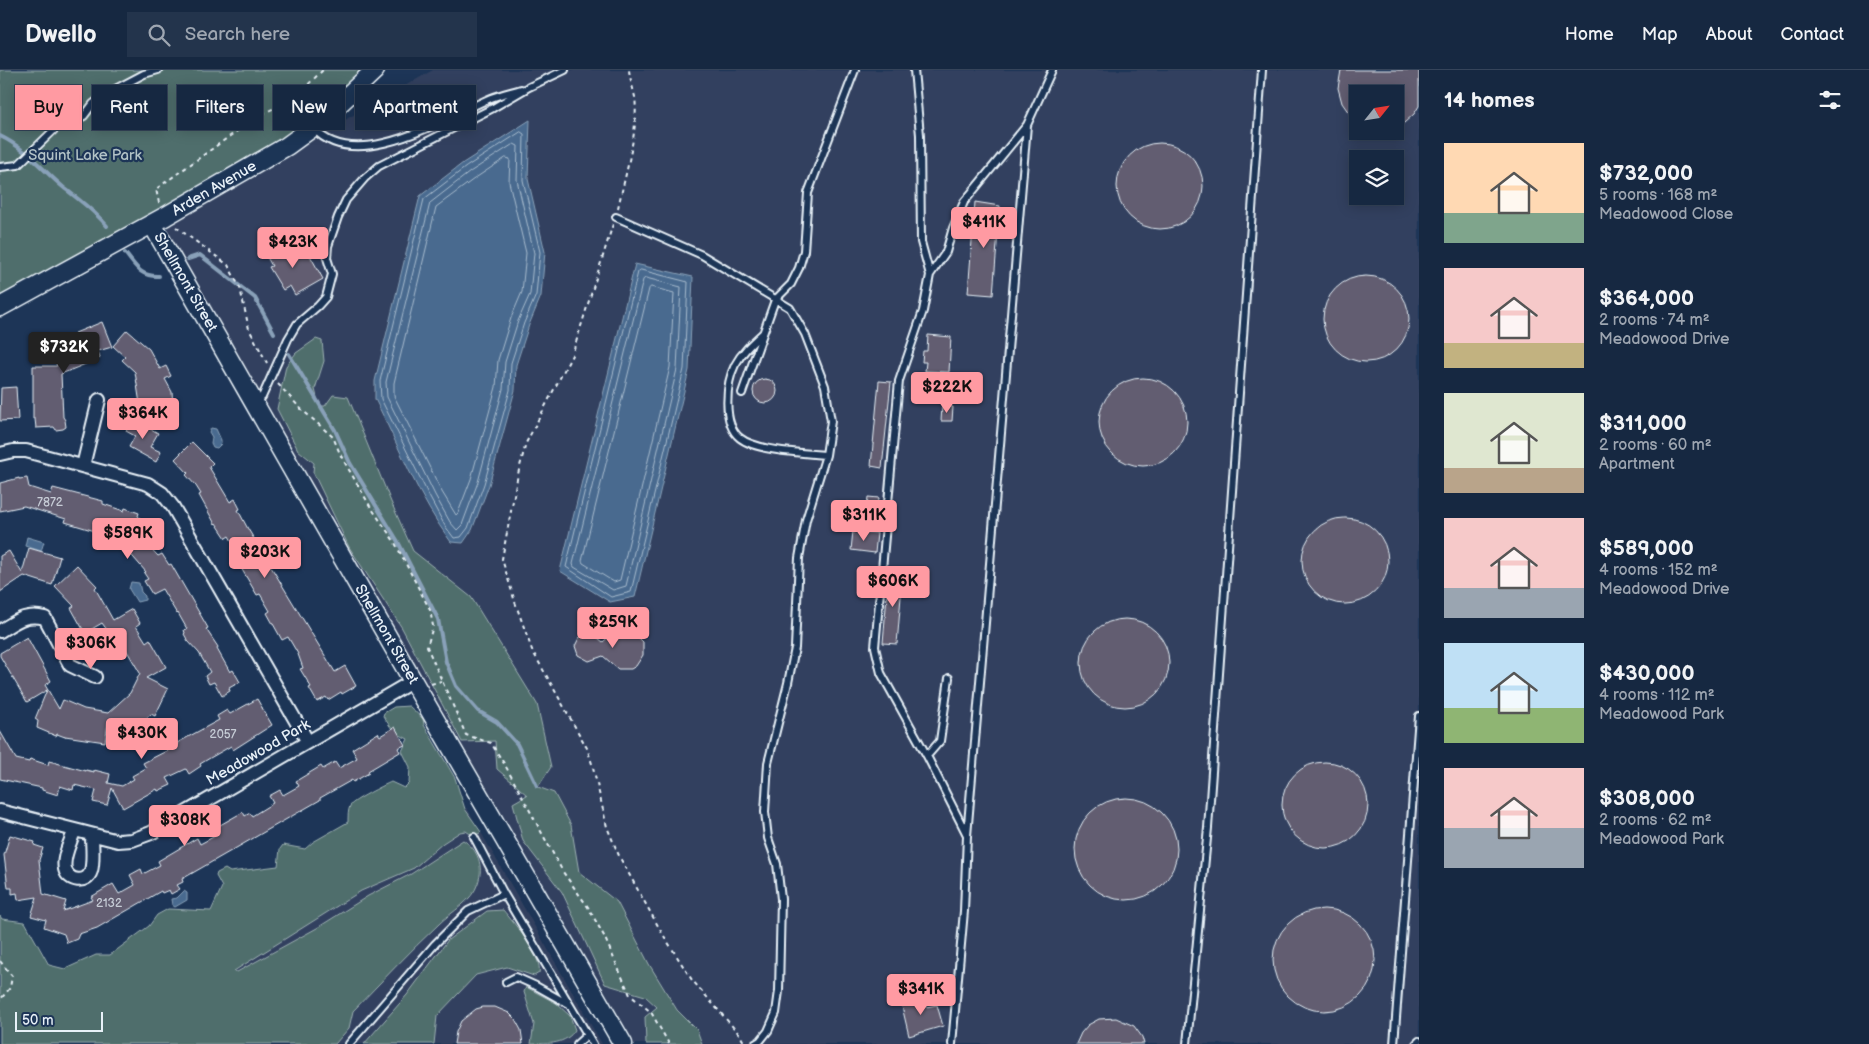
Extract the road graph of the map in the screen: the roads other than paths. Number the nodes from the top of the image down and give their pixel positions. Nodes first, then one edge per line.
1 (158, 70) edge
2 (375, 70) edge
3 (565, 70) edge
4 (855, 70) edge
5 (914, 70) edge
6 (1052, 70) edge
7 (1262, 70) edge
8 (529, 87) junction
9 (345, 98) edge
10 (1027, 125) junction
11 (310, 130) edge
12 (320, 130) edge
13 (0, 167) edge
14 (616, 217) road end
15 (161, 223) junction
16 (930, 275) junction
17 (775, 300) junction
18 (0, 307) edge
19 (763, 332) junction
20 (742, 393) dead end
21 (99, 400) dead end
22 (254, 402) junction
23 (0, 454) edge
24 (826, 456) junction
25 (83, 466) junction
26 (0, 631) edge
27 (95, 676) dead end
28 (949, 678) dead end
29 (419, 684) junction
30 (1419, 716) edge
31 (308, 742) junction
32 (927, 756) junction
33 (0, 811) edge
34 (74, 830) junction
35 (92, 835) junction
36 (967, 836) junction
37 (474, 837) dead end
38 (504, 894) junction
39 (506, 982) dead end
40 (569, 1005) junction
41 (587, 1035) junction
42 (1419, 1041) edge
43 (349, 1044) edge
44 (577, 1044) edge
45 (592, 1044) edge
46 (622, 1044) edge
47 (755, 1044) edge
48 (952, 1044) edge
49 (1187, 1044) edge
50 (1394, 1044) edge
51 (1416, 1044) edge

1 - 13 lane
2 - 9 street, Arden Avenue
3 - 8 lane
4 - 17 lane
5 - 16 lane
6 - 10 lane
7 - 49 lane
8 - 12 lane
8 - 22 lane
10 - 16 lane
10 - 36 lane
11 - 15 street, Arden Avenue
14 - 17 lane
15 - 18 street, Arden Avenue
15 - 22 street, Shellmont Street
16 - 32 lane
17 - 19 lane
17 - 24 lane
19 - 20 lane
19 - 24 lane
21 - 25 street
22 - 29 street, Shellmont Street
23 - 25 street
24 - 47 lane
25 - 31 street
26 - 27 street
28 - 32 lane
29 - 31 street, Meadowood Park
29 - 46 street, Shellmont Street
30 - 50 lane
31 - 35 street, Meadowood Park
32 - 36 lane
33 - 34 street, Meadowood Park
34 - 35 street, Meadowood Park
34 - 35 street
36 - 48 lane
37 - 38 lane
38 - 40 lane
38 - 43 lane
39 - 40 lane
40 - 41 lane
41 - 44 lane
41 - 45 lane
42 - 51 lane

